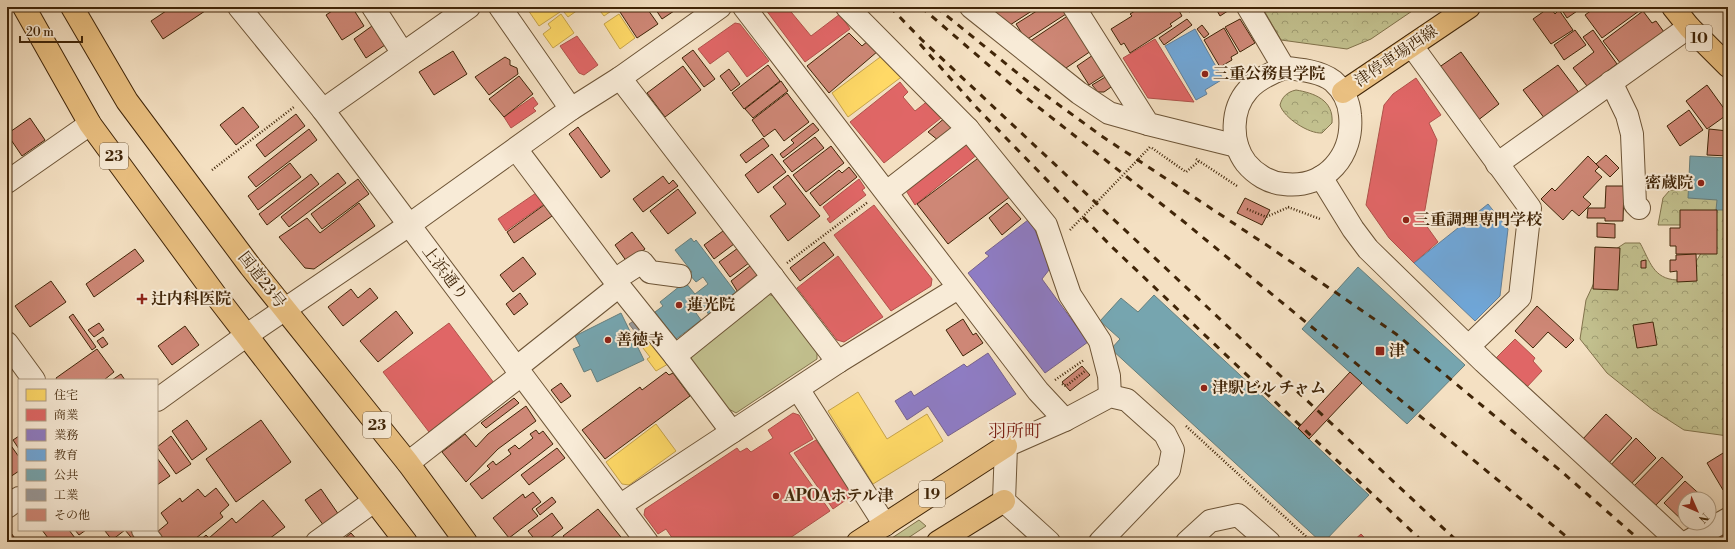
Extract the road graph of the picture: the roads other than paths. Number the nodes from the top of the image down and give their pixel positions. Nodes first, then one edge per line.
1 (24, 7) edge
2 (72, 7) edge
3 (239, 7) edge
4 (373, 7) edge
5 (469, 7) edge
6 (500, 7) edge
7 (720, 7) edge
8 (744, 7) edge
9 (847, 7) edge
10 (971, 7) edge
11 (1074, 7) edge
12 (1248, 7) edge
13 (1470, 7) edge
14 (1673, 7) edge
15 (1689, 27) junction
16 (1412, 46) junction
17 (402, 52) junction
18 (1728, 66) edge
19 (1284, 68) junction
20 (620, 78) junction
21 (1611, 82) junction
22 (1343, 92) junction
23 (316, 102) junction
24 (571, 109) junction
25 (90, 124) junction
26 (1148, 124) junction
27 (968, 128) junction
28 (1237, 146) junction
29 (516, 150) junction
30 (1497, 164) junction
31 (1321, 177) junction
32 (7, 182) edge
33 (886, 190) junction
34 (1639, 208) dead end
35 (409, 225) junction
36 (773, 277) junction
37 (622, 279) junction
38 (673, 284) dead end
39 (958, 288) junction
40 (285, 309) junction
41 (248, 335) junction
42 (7, 343) edge
43 (1469, 346) junction
44 (675, 356) junction
45 (838, 362) junction
46 (519, 372) junction
47 (33, 379) edge
48 (798, 389) junction
49 (1110, 396) junction
50 (158, 399) edge
51 (1065, 420) junction
52 (732, 432) junction
53 (1006, 446) junction
54 (408, 464) junction
55 (18, 499) edge
56 (374, 501) junction
57 (1004, 502) junction
58 (620, 505) junction
59 (7, 507) edge
60 (1728, 519) edge
61 (885, 525) junction
62 (144, 531) edge
63 (152, 542) edge
64 (317, 542) edge
65 (406, 542) edge
66 (466, 542) edge
67 (647, 542) edge
68 (858, 542) edge
69 (938, 542) edge
70 (1049, 542) edge
71 (1100, 542) edge
72 (1187, 542) edge
73 (1269, 542) edge
74 (1679, 542) edge
75 (1686, 542) edge

1 - 25 main road, 23
2 - 40 main road, 国道23号 / 23
3 - 23 street, 上浜通り
4 - 17 street
5 - 17 street
6 - 24 street
7 - 20 street
8 - 33 street
9 - 27 street
10 - 26 street
11 - 26 street
12 - 19 street
13 - 16 main road, 津停車場西線
14 - 15 main road, 10
15 - 18 main road, 10
15 - 21 street
16 - 22 main road, 津停車場西線
16 - 30 street
17 - 23 street
19 - 22 street
19 - 28 street
20 - 24 street
20 - 36 street
21 - 30 street
21 - 34 street
22 - 31 street
23 - 35 street, 上浜通り
24 - 29 street
25 - 32 street
25 - 41 main road, 23
26 - 28 street
27 - 33 street
27 - 49 street
28 - 31 street
29 - 35 street
29 - 37 street
30 - 43 street
31 - 43 street
33 - 39 street
35 - 40 street
35 - 46 street, 上浜通り
36 - 44 street
36 - 45 street
37 - 38 street
37 - 44 street
37 - 46 street
39 - 45 street
39 - 51 street
40 - 41 street
40 - 54 main road, 国道23号 / 23
41 - 50 street
41 - 56 main road, 23
42 - 47 street
43 - 74 street
44 - 52 street
45 - 48 street
46 - 54 street
46 - 58 street, 上浜通り
48 - 52 street
48 - 61 street
49 - 51 street
49 - 71 street
51 - 53 street
52 - 58 street
53 - 57 street
53 - 61 main road, 19
54 - 66 main road, 国道23号 / 23
55 - 59 street
56 - 64 street
56 - 65 main road, 23
57 - 69 main road
57 - 70 street
58 - 67 street, 上浜通り
60 - 75 street
61 - 68 main road, 19
62 - 63 street
72 - 73 street

